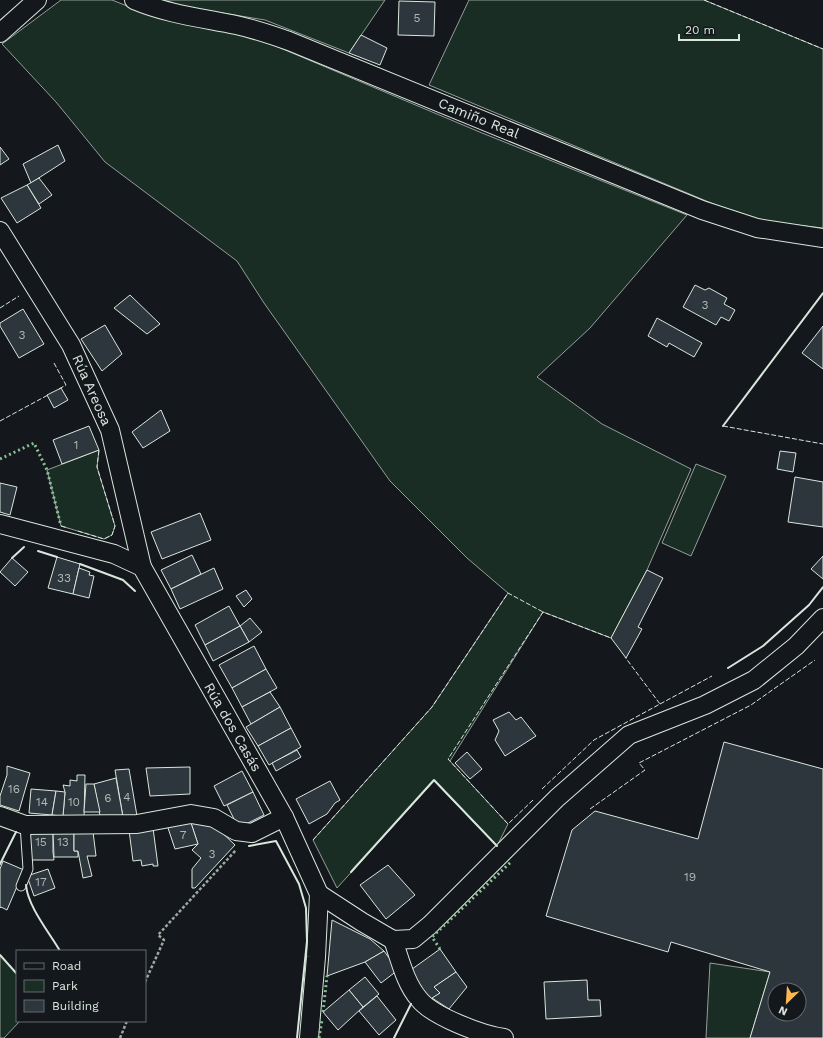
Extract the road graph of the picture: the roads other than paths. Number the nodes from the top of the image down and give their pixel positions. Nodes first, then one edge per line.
1 (37, 0) edge
2 (134, 0) edge
3 (0, 33) edge
4 (0, 231) edge
5 (823, 238) edge
6 (0, 524) edge
7 (142, 567) junction
8 (823, 618) edge
9 (0, 816) edge
10 (284, 817) junction
11 (25, 825) junction
12 (21, 886) dead end
13 (319, 894) junction
14 (393, 940) junction
15 (309, 1038) edge
16 (504, 1038) edge

1 - 3 street
2 - 5 street, Camiño Real
4 - 7 street, Rúa Areosa
6 - 7 street
7 - 10 street, Rúa dos Casás
8 - 14 street
9 - 11 street
10 - 11 street
10 - 13 street, Rúa dos Casás
11 - 12 lane
13 - 14 street
13 - 15 street, Rúa dos Casás
14 - 16 street

